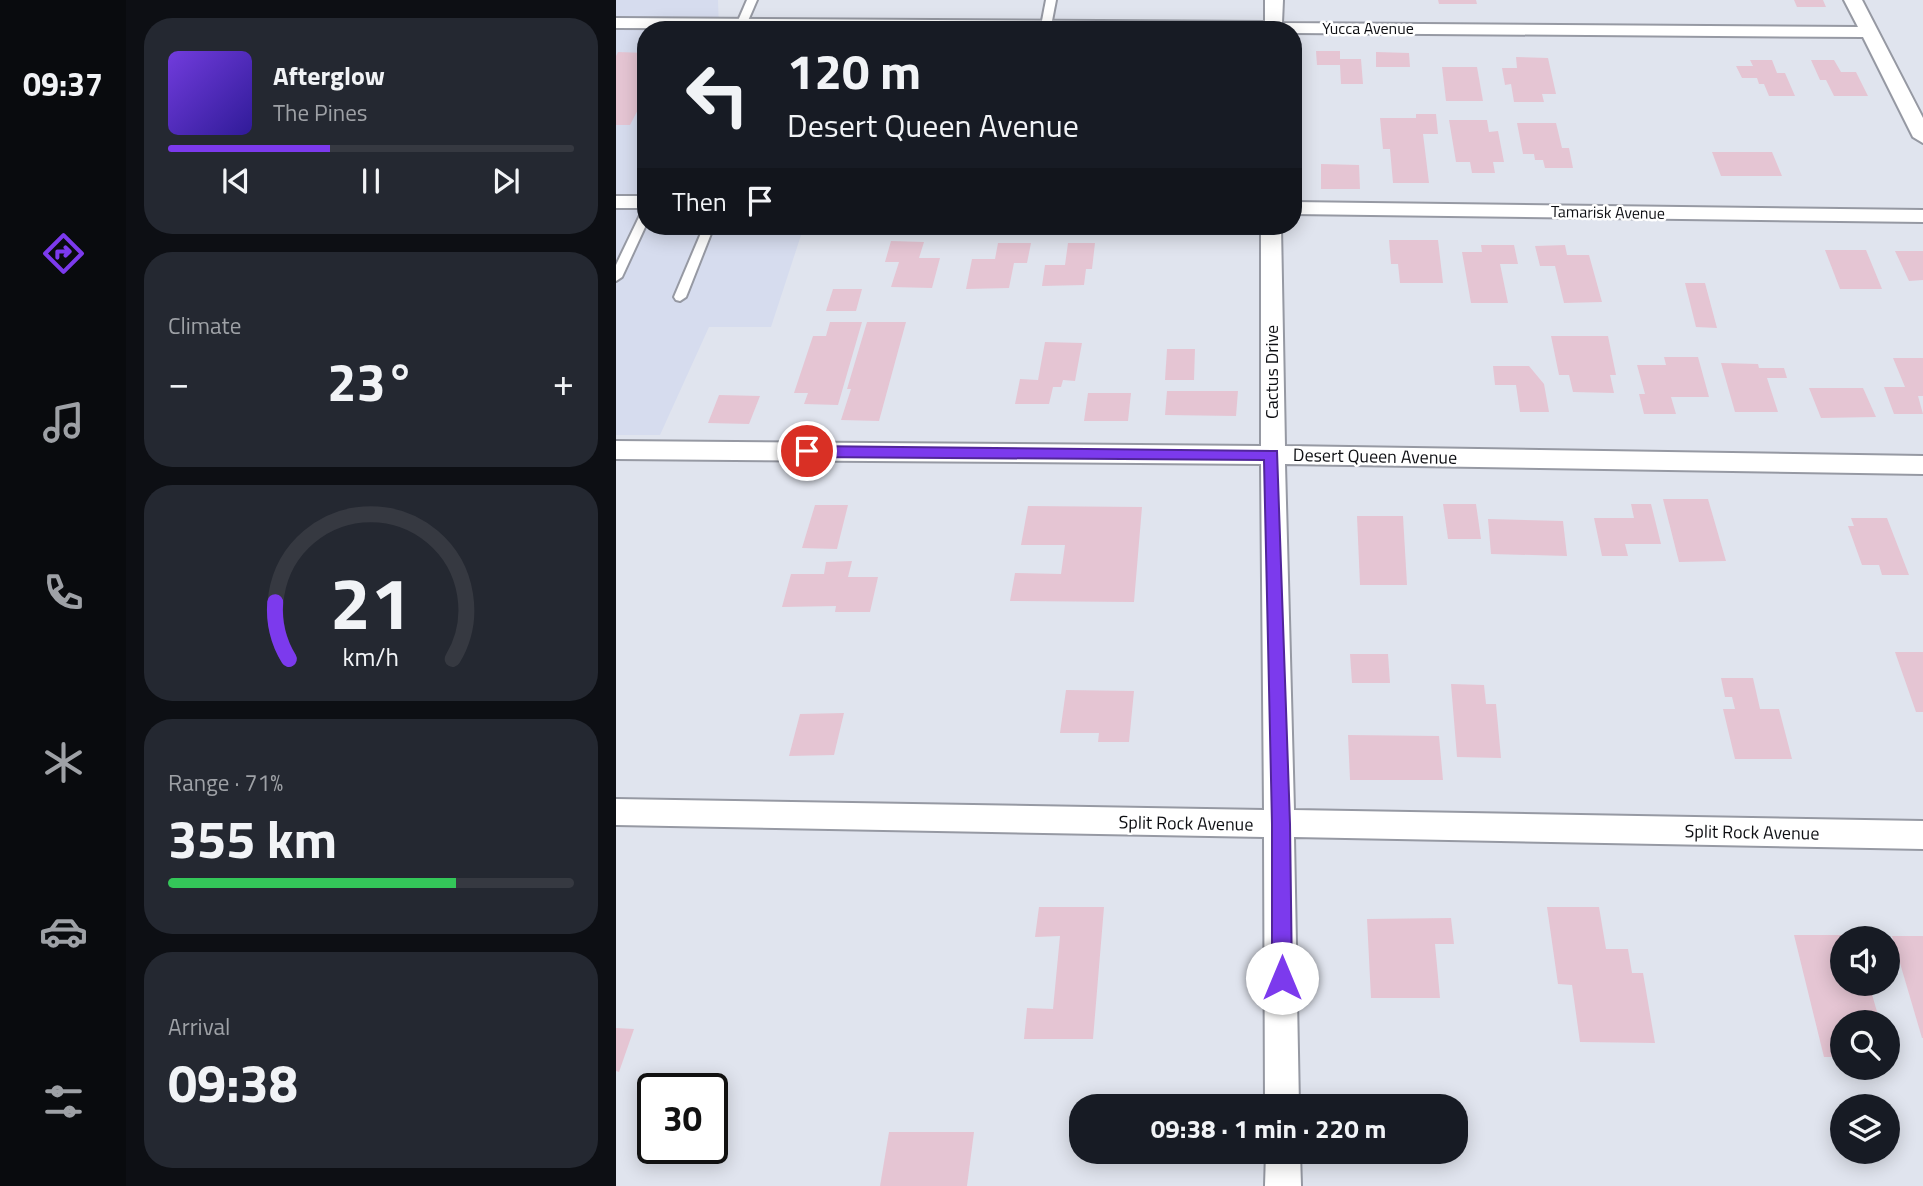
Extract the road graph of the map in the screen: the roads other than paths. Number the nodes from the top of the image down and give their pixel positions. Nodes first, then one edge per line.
1 (752, 0) edge
2 (1051, 0) edge
3 (1274, 0) edge
4 (1853, 0) edge
5 (743, 21) edge
6 (1047, 21) edge
7 (1273, 21) edge
8 (616, 23) edge
9 (637, 24) edge
10 (1302, 29) edge
11 (1869, 32) junction
12 (1923, 137) edge
13 (616, 202) edge
14 (637, 202) edge
15 (1302, 208) edge
16 (1923, 216) edge
17 (637, 232) edge
18 (705, 235) edge
19 (1271, 235) edge
20 (616, 277) edge
21 (680, 297) dead end
22 (616, 450) edge
23 (1272, 454) junction
24 (1923, 465) edge
25 (616, 812) edge
26 (1281, 824) junction
27 (1923, 835) edge
28 (1282, 1094) edge
29 (1283, 1164) edge
30 (1283, 1186) edge

1 - 5 lane
2 - 6 lane
3 - 7 street
4 - 11 street
8 - 9 street, Yucca Avenue
10 - 11 street, Yucca Avenue
11 - 12 street
13 - 14 street
15 - 16 street, Tamarisk Avenue
17 - 20 lane
18 - 21 lane
19 - 23 street, Cactus Drive
22 - 23 street, Desert Queen Avenue
23 - 24 street, Desert Queen Avenue
23 - 26 street, Cactus Drive
25 - 26 street, Split Rock Avenue
26 - 27 street, Split Rock Avenue
26 - 28 street, Cactus Drive
29 - 30 street

